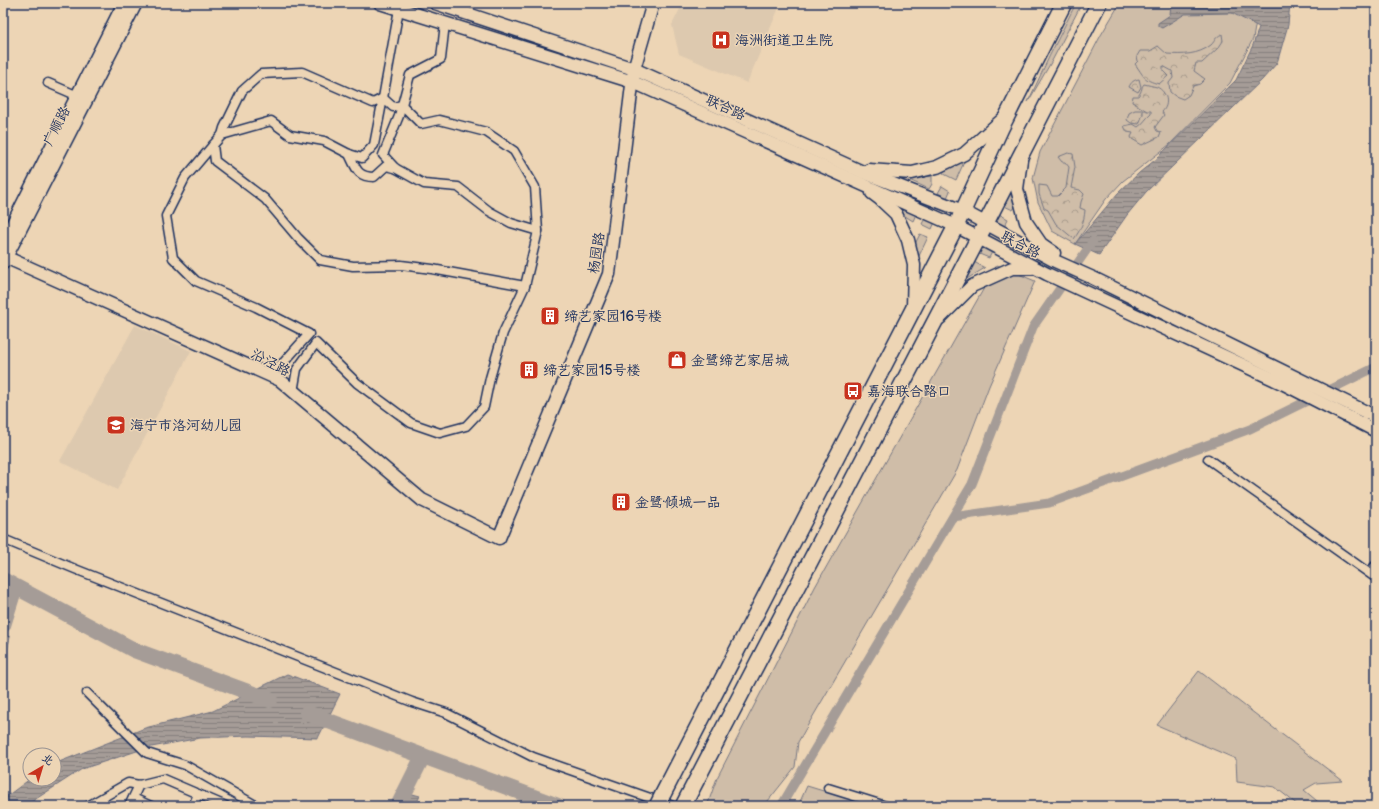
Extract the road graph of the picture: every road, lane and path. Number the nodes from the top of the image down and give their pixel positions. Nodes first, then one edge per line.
1 (124, 3) edge
2 (136, 3) edge
3 (380, 3) edge
4 (435, 3) edge
5 (653, 3) edge
6 (1064, 3) edge
7 (1099, 3) edge
8 (399, 9) junction
9 (445, 23) junction
10 (634, 69) junction
11 (633, 82) junction
12 (48, 83) dead end
13 (78, 96) junction
14 (383, 98) junction
15 (402, 105) junction
16 (1010, 112) junction
17 (222, 135) junction
18 (213, 145) junction
19 (1022, 153) junction
20 (349, 154) junction
21 (395, 168) junction
22 (852, 173) junction
23 (963, 211) junction
24 (986, 223) junction
25 (956, 226) junction
26 (538, 231) junction
27 (978, 238) junction
28 (3, 243) edge
29 (4, 259) edge
30 (1057, 259) junction
31 (1036, 268) junction
32 (525, 286) junction
33 (913, 309) junction
34 (933, 324) junction
35 (267, 374) junction
36 (1294, 383) junction
37 (293, 392) junction
38 (1376, 417) edge
39 (1376, 430) edge
40 (1208, 459) dead end
41 (499, 538) joint
42 (3, 539) edge
43 (1376, 565) edge
44 (1369, 572) junction
45 (1376, 578) edge
46 (87, 693) dead end
47 (138, 785) junction
48 (828, 788) dead end
49 (198, 794) junction
50 (660, 800) edge
51 (131, 802) edge
52 (680, 805) edge
53 (88, 806) edge
54 (151, 806) edge
55 (193, 806) edge
56 (226, 806) edge
57 (257, 806) edge
58 (886, 806) edge

1 - 13 main road, 广顺路
2 - 29 main road, 广顺路
3 - 8 main road, 联合路
4 - 10 main road
5 - 10 main road, 杨园路
6 - 16 highway
7 - 19 highway
8 - 9 main road, 联合路
8 - 14 street
9 - 11 main road, 联合路
9 - 15 street
10 - 11 main road, 杨园路
10 - 22 main road
11 - 22 main road, 联合路
11 - 41 main road, 杨园路
12 - 13 street
13 - 28 main road, 广顺路
14 - 15 street
14 - 17 street
14 - 20 street
15 - 21 street
15 - 26 street
16 - 22 main road
16 - 23 highway
17 - 18 street
17 - 20 street
18 - 32 street
18 - 35 street
19 - 24 highway
19 - 30 main road
20 - 21 street
21 - 26 street
22 - 23 main road
22 - 25 main road, 联合路
22 - 33 main road
23 - 24 main road
23 - 25 highway
24 - 27 highway
24 - 30 main road
25 - 27 main road, 联合路
25 - 33 highway
26 - 32 street
27 - 31 main road, 联合路
27 - 34 highway
29 - 35 main road, 沿泾路
30 - 36 main road
31 - 34 main road
31 - 36 main road, 联合路
32 - 37 street
33 - 50 highway
34 - 52 highway
35 - 37 main road, 沿泾路
36 - 38 main road
36 - 39 main road
37 - 41 main road, 沿泾路
40 - 44 street
42 - 52 street
43 - 44 street
44 - 45 street
46 - 57 street
47 - 49 street
47 - 51 street
47 - 53 street
48 - 58 street
49 - 55 street
49 - 56 street
51 - 54 street

